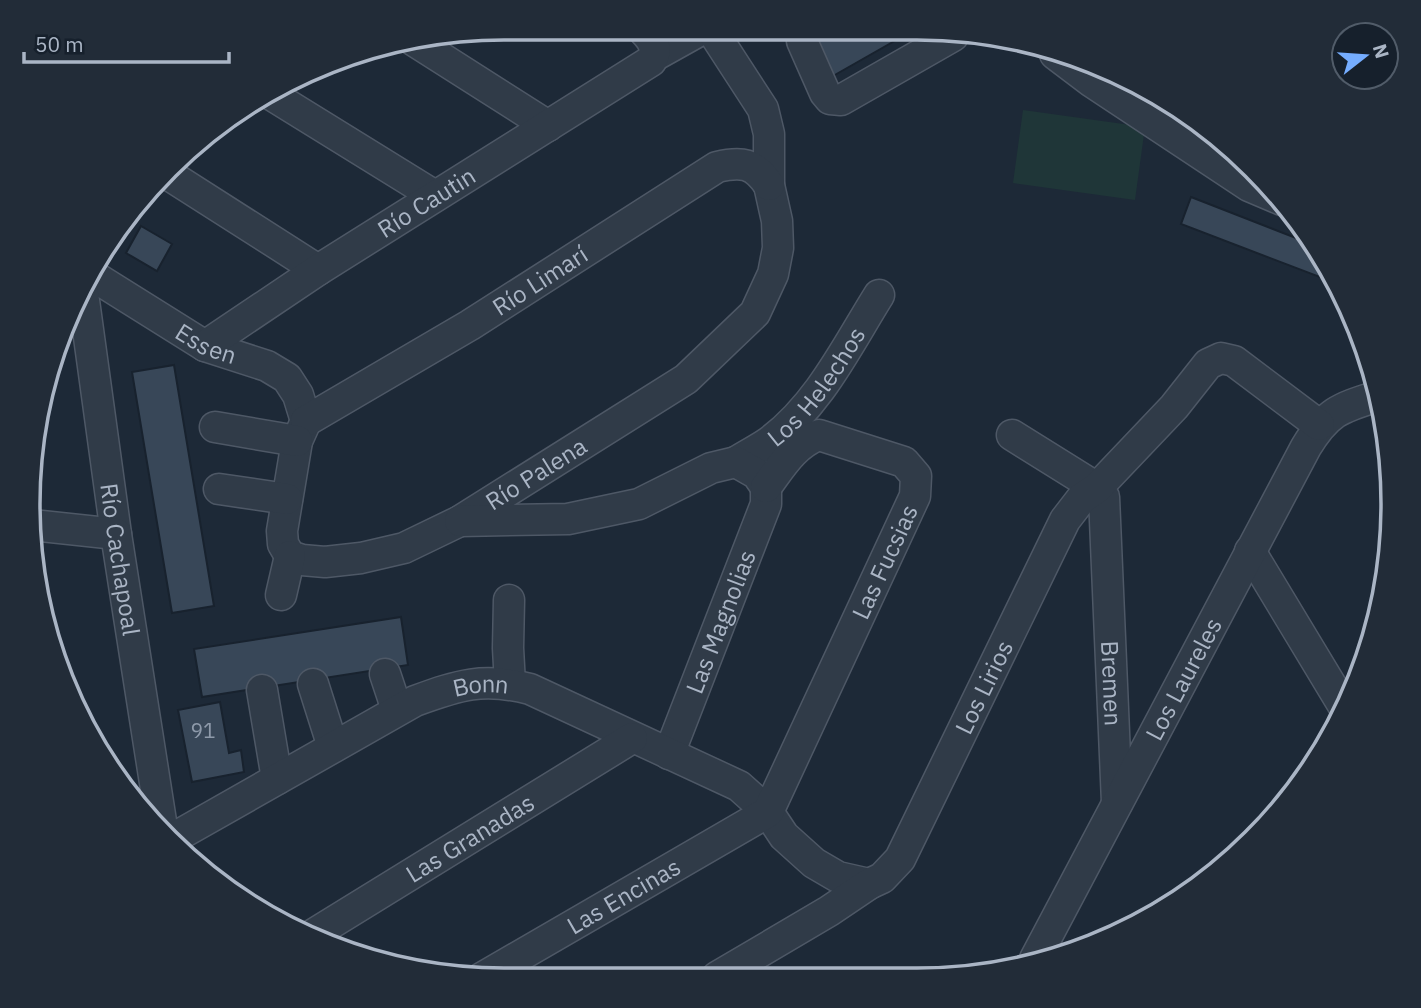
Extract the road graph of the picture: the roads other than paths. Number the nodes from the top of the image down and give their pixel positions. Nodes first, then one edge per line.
1 (675, 40) edge
2 (718, 40) edge
3 (802, 40) edge
4 (944, 41) edge
5 (424, 47) edge
6 (650, 49) edge
7 (1068, 66) edge
8 (278, 99) edge
9 (548, 126) junction
10 (174, 178) edge
11 (769, 185) junction
12 (1258, 190) edge
13 (435, 196) junction
14 (318, 270) junction
15 (98, 279) edge
16 (880, 295) dead end
17 (85, 306) edge
18 (205, 346) junction
19 (1368, 399) edge
20 (1320, 425) junction
21 (215, 427) dead end
22 (301, 431) junction
23 (1012, 435) dead end
24 (736, 462) junction
25 (766, 487) junction
26 (1097, 488) junction
27 (219, 489) dead end
28 (287, 499) junction
29 (460, 521) junction
30 (41, 526) edge
31 (116, 534) junction
32 (1250, 551) junction
33 (290, 556) junction
34 (281, 595) dead end
35 (509, 600) dead end
36 (385, 674) dead end
37 (313, 684) dead end
38 (510, 684) junction
39 (262, 690) dead end
40 (1338, 697) edge
41 (397, 710) junction
42 (632, 738) junction
43 (333, 747) junction
44 (669, 754) junction
45 (277, 779) junction
46 (1117, 807) junction
47 (768, 812) junction
48 (160, 815) edge
49 (179, 835) edge
50 (784, 836) junction
51 (869, 884) junction
52 (829, 911) junction
53 (321, 930) edge
54 (1039, 951) edge
55 (499, 968) edge
56 (734, 968) edge

1 - 6 street, Río Cautin
2 - 11 street, Río Palena
3 - 4 street
5 - 9 street
6 - 9 street, Río Cautin
7 - 12 street
8 - 13 street
9 - 13 street, Río Cautin
10 - 14 street
11 - 22 street, Río Limarí
11 - 29 street, Río Palena
13 - 14 street, Río Cautin
14 - 18 street, Río Cautin
15 - 18 street, Essen
16 - 24 street, Los Helechos
17 - 31 street, Río Cachapoal
18 - 22 street, Essen
19 - 20 street, Los Laureles
20 - 26 street, Los Lirios
20 - 32 street, Los Laureles
21 - 22 street
22 - 28 street
23 - 26 street
24 - 25 street
24 - 29 street, Los Helechos
25 - 44 street, Las Magnolias
25 - 47 street, Las Fucsias
26 - 46 street, Bremen
26 - 51 street, Los Lirios
27 - 28 street
28 - 33 street
29 - 33 street, Río Palena
30 - 31 street
31 - 48 street, Río Cachapoal
32 - 40 street
32 - 46 street, Los Laureles
33 - 34 street
35 - 38 street
36 - 41 street
37 - 43 street
38 - 41 street, Bonn
38 - 42 street, Bonn
39 - 45 street
41 - 43 street, Bonn
42 - 44 street, Bonn
42 - 53 street, Las Granadas
43 - 45 street, Bonn
44 - 47 street, Bonn
45 - 49 street, Bonn
46 - 54 street
47 - 50 street, Bonn
47 - 55 street, Las Encinas
50 - 51 street, Bonn
50 - 52 street, Bonn
51 - 52 street, Los Lirios
52 - 56 street, Los Lirios

